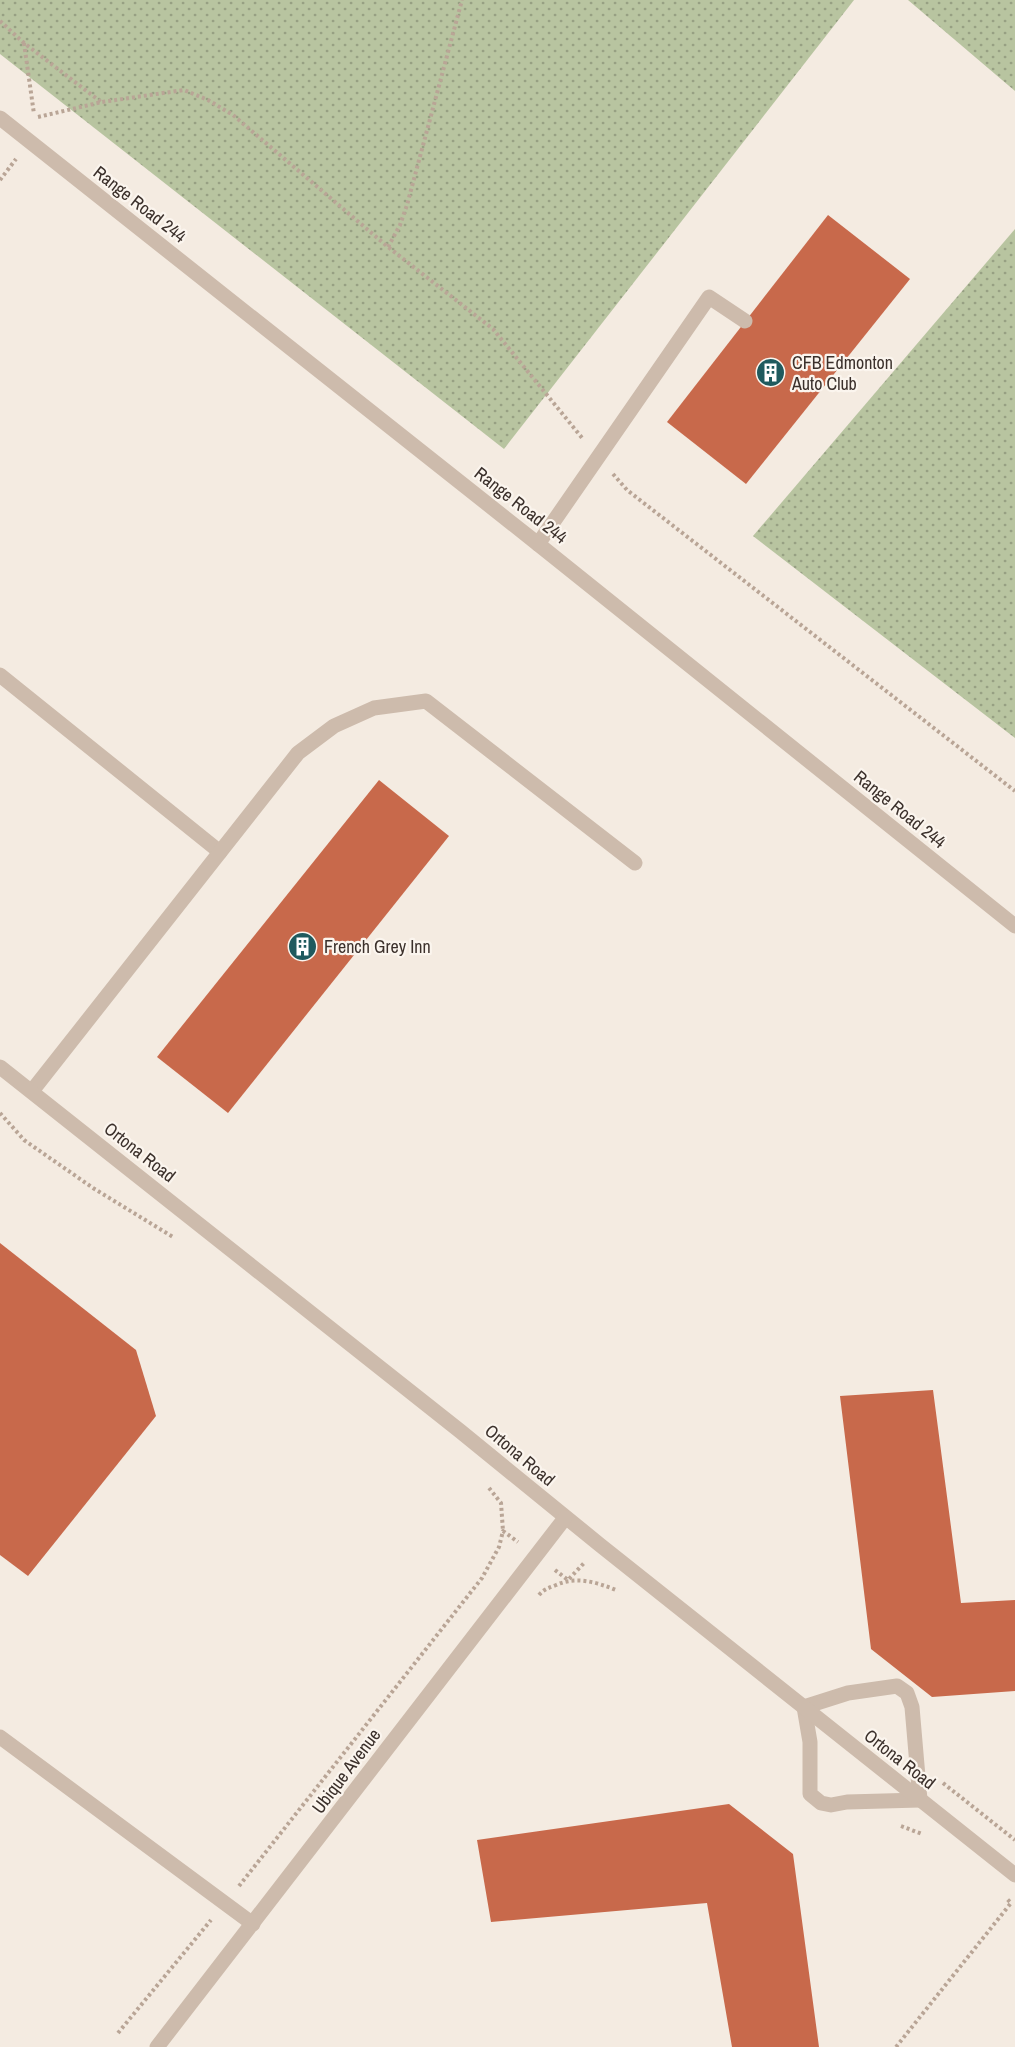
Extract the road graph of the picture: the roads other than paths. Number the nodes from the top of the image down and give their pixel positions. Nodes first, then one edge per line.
1 (0, 118) edge
2 (745, 321) dead end
3 (538, 544) junction
4 (0, 675) edge
5 (220, 852) junction
6 (635, 863) dead end
7 (1015, 926) edge
8 (0, 1066) edge
9 (32, 1091) junction
10 (565, 1518) junction
11 (804, 1707) junction
12 (0, 1737) edge
13 (920, 1800) junction
14 (1015, 1875) edge
15 (253, 1924) junction
16 (157, 2047) edge

1 - 3 street, Range Road 244
2 - 3 street
3 - 7 street, Range Road 244
4 - 5 street
5 - 6 street
5 - 9 street
8 - 9 street, Ortona Road
9 - 10 street, Ortona Road
10 - 11 street, Ortona Road
10 - 15 street, Ubique Avenue
11 - 13 street, Ortona Road
11 - 13 street
11 - 13 street
12 - 15 street
13 - 14 street, Ortona Road
15 - 16 street, Ubique Avenue

